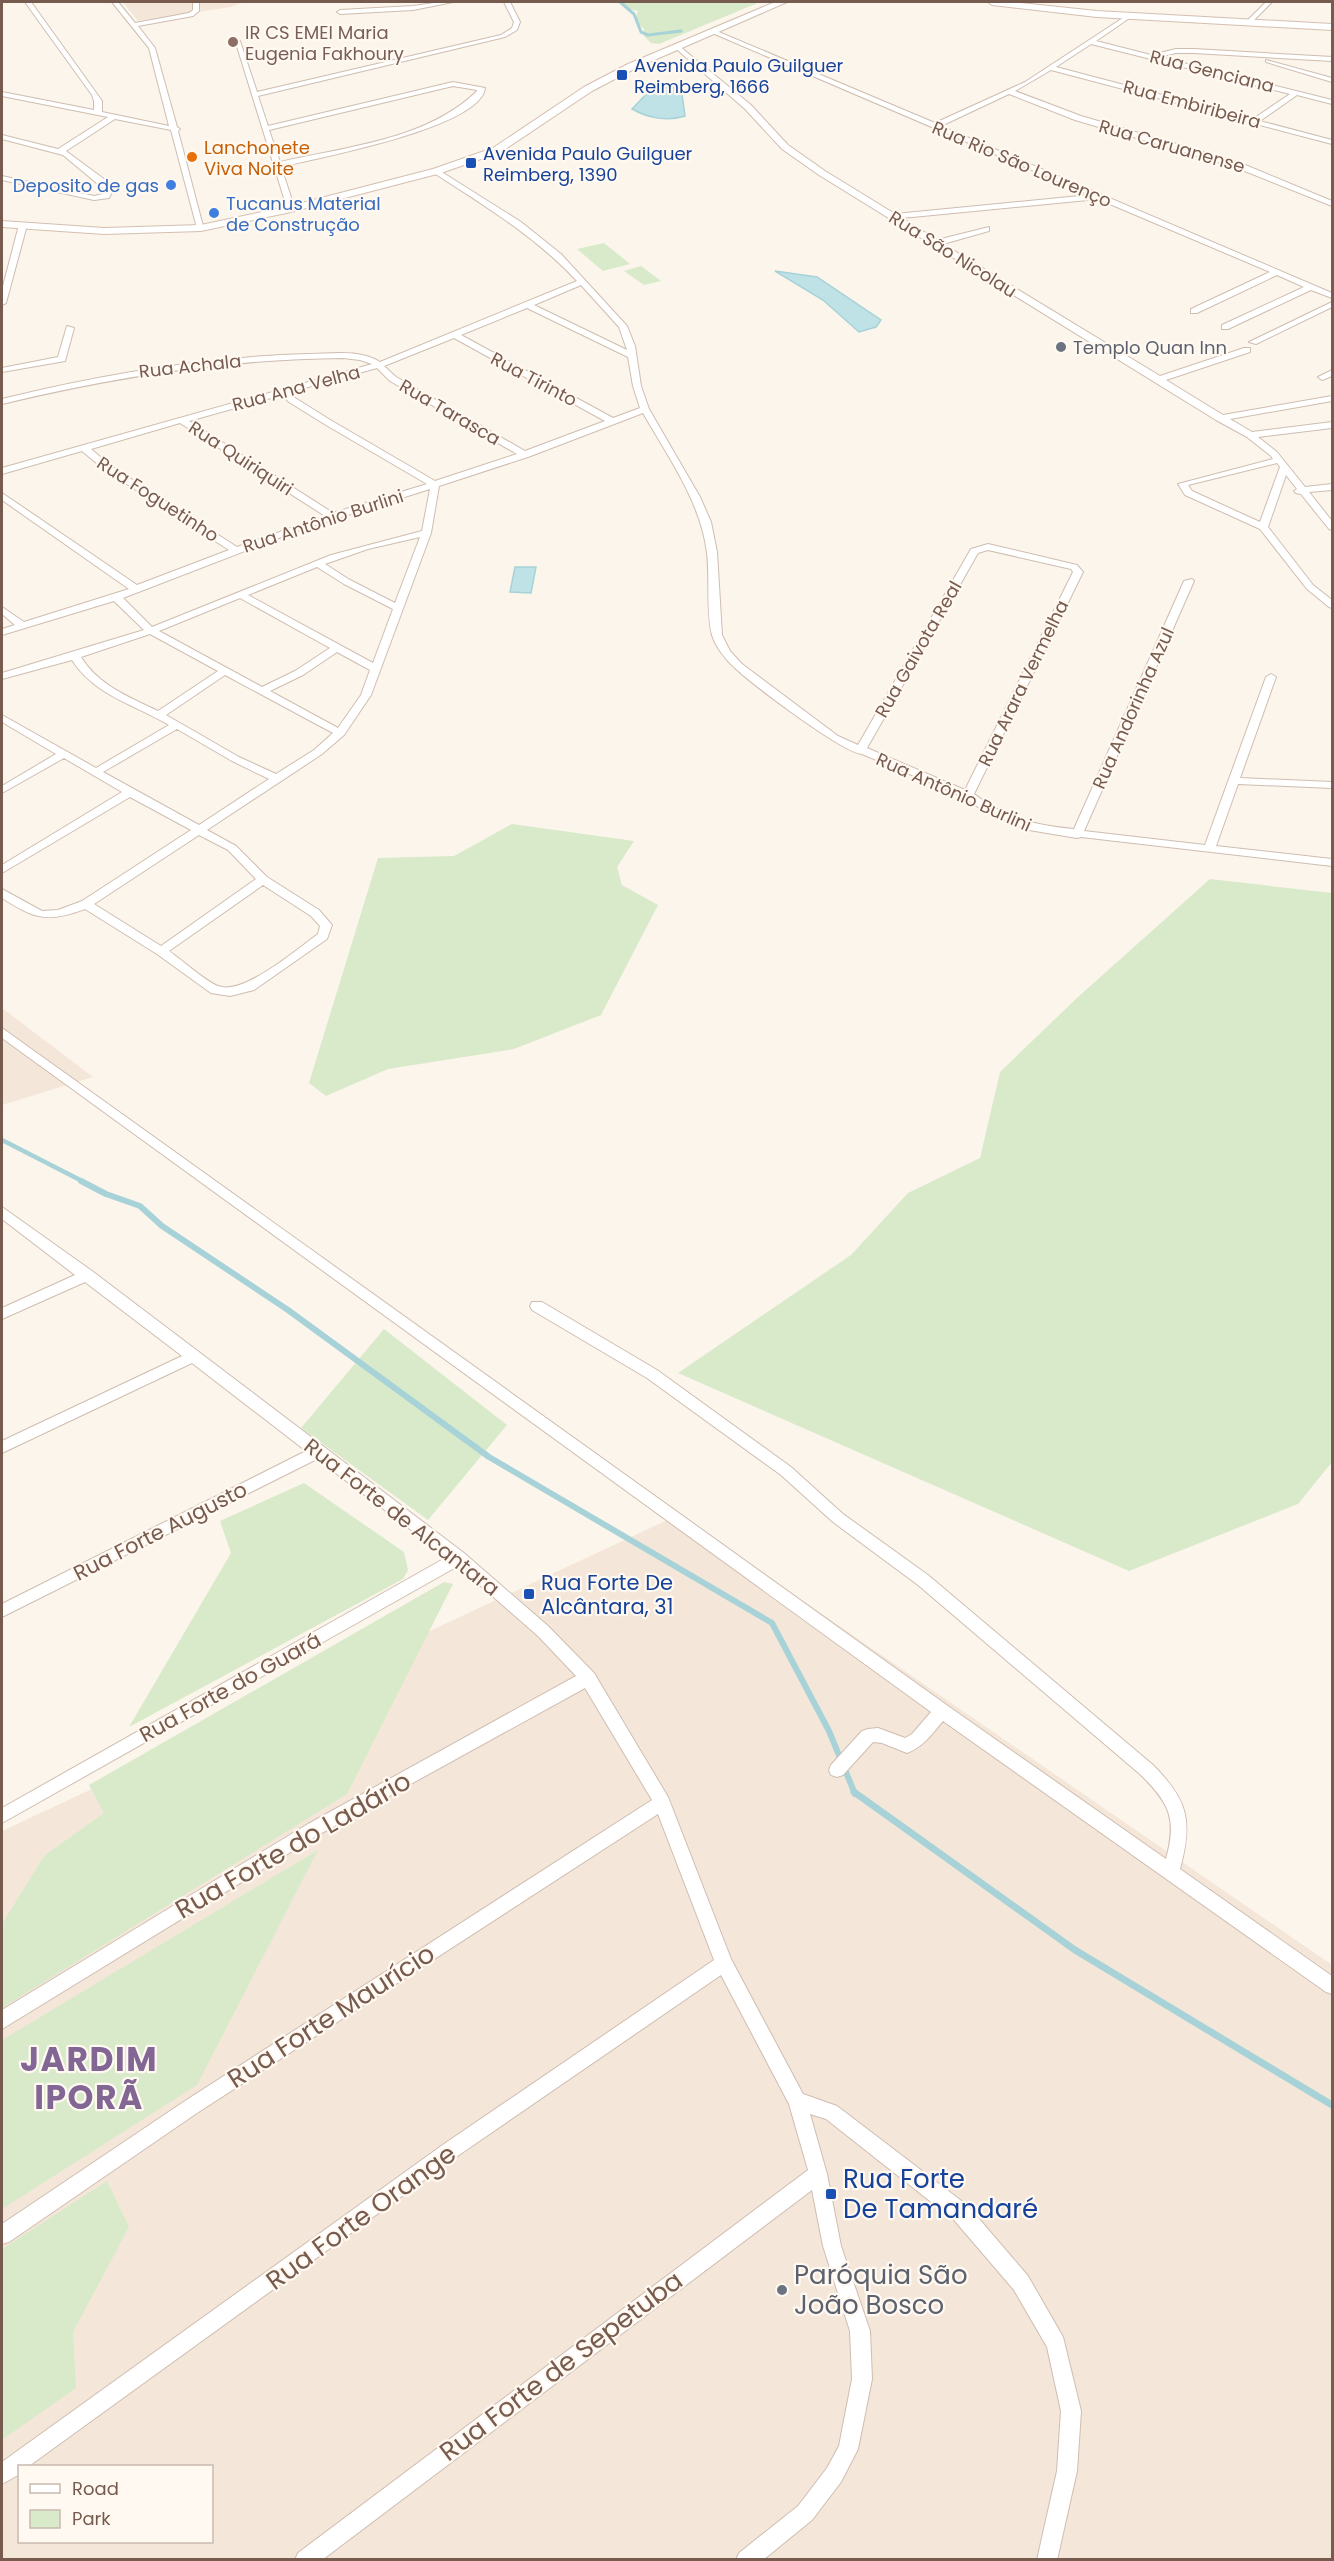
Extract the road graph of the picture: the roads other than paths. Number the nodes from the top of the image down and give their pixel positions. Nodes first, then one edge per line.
1 (28, 2) edge
2 (114, 2) edge
3 (196, 2) edge
4 (450, 2) edge
5 (507, 2) edge
6 (782, 2) edge
7 (992, 2) edge
8 (1269, 2) edge
9 (340, 12) dead end
10 (1129, 16) junction
11 (1248, 23) junction
12 (134, 26) junction
13 (1332, 27) edge
14 (712, 31) junction
15 (237, 41) dead end
16 (1092, 42) junction
17 (676, 46) junction
18 (1246, 54) junction
19 (1151, 56) junction
20 (1332, 59) edge
21 (1052, 68) junction
22 (1332, 80) edge
23 (1010, 92) junction
24 (1297, 92) junction
25 (2, 94) edge
26 (255, 95) junction
27 (1332, 102) edge
28 (98, 115) junction
29 (112, 118) junction
30 (1255, 121) junction
31 (935, 126) junction
32 (176, 129) junction
33 (265, 129) junction
34 (2, 137) edge
35 (1332, 142) edge
36 (60, 151) junction
37 (278, 165) junction
38 (437, 171) junction
39 (2, 178) edge
40 (1100, 197) junction
41 (1332, 204) edge
42 (291, 209) junction
43 (893, 217) junction
44 (2, 224) edge
45 (23, 225) junction
46 (201, 228) junction
47 (986, 229) dead end
48 (936, 243) junction
49 (1277, 272) junction
50 (582, 282) junction
51 (1311, 287) junction
52 (1332, 296) edge
53 (2, 303) edge
54 (1332, 304) edge
55 (528, 305) junction
56 (1194, 311) dead end
57 (1225, 327) dead end
58 (70, 328) dead end
59 (456, 336) junction
60 (1253, 342) dead end
61 (1246, 350) dead end
62 (631, 355) junction
63 (380, 364) junction
64 (2, 370) edge
65 (1332, 373) edge
66 (1322, 377) dead end
67 (1158, 380) junction
68 (284, 391) junction
69 (1332, 398) edge
70 (2, 401) edge
71 (645, 409) junction
72 (1219, 418) junction
73 (181, 420) junction
74 (612, 421) junction
75 (1332, 425) edge
76 (1250, 435) junction
77 (83, 447) junction
78 (525, 455) junction
79 (1281, 464) junction
80 (2, 471) edge
81 (435, 485) junction
82 (1332, 487) edge
83 (1300, 491) junction
84 (2, 496) edge
85 (331, 516) junction
86 (1263, 527) junction
87 (1332, 527) edge
88 (426, 533) junction
89 (235, 550) junction
90 (318, 562) junction
91 (1078, 570) joint
92 (1189, 581) dead end
93 (136, 589) junction
94 (240, 594) junction
95 (116, 597) junction
96 (1332, 605) edge
97 (398, 608) junction
98 (2, 610) edge
99 (23, 626) junction
100 (150, 630) junction
101 (2, 632) edge
102 (337, 648) junction
103 (75, 656) junction
104 (375, 668) junction
105 (225, 671) junction
106 (2, 676) edge
107 (1271, 677) dead end
108 (262, 691) junction
109 (159, 715) junction
110 (2, 718) edge
111 (177, 725) junction
112 (340, 734) junction
113 (860, 751) junction
114 (64, 754) junction
115 (96, 772) junction
116 (278, 779) junction
117 (1234, 781) junction
118 (1332, 786) edge
119 (2, 790) edge
120 (130, 792) junction
121 (968, 795) junction
122 (198, 832) junction
123 (1077, 835) junction
124 (1209, 850) junction
125 (1332, 863) edge
126 (2, 870) edge
127 (263, 880) junction
128 (2, 893) edge
129 (86, 904) junction
130 (161, 951) junction
131 (2, 1032) edge
132 (2, 1212) edge
133 (87, 1275) junction
134 (537, 1306) dead end
135 (2, 1314) edge
136 (192, 1357) junction
137 (2, 1447) edge
138 (319, 1451) junction
139 (459, 1558) junction
140 (2, 1611) edge
141 (588, 1678) junction
142 (942, 1711) junction
143 (837, 1770) dead end
144 (662, 1802) junction
145 (2, 1816) edge
146 (1171, 1870) junction
147 (724, 1963) junction
148 (1332, 1986) edge
149 (2, 2020) edge
150 (797, 2101) junction
151 (818, 2174) junction
152 (2, 2235) edge
153 (2, 2474) edge
154 (305, 2559) edge
155 (746, 2559) edge
156 (1047, 2559) edge

1 - 28 street
2 - 12 street
3 - 12 street
4 - 9 street
5 - 26 street
6 - 14 main road
7 - 10 main road
8 - 11 street
10 - 11 main road
10 - 16 street
11 - 13 main road
12 - 32 street
14 - 17 main road
14 - 31 street, Rua Rio São Lourenço
15 - 26 street
16 - 19 street, Rua Genciana
16 - 21 street
17 - 38 main road
17 - 43 street, Rua São Nicolau
18 - 19 street
18 - 20 street
18 - 22 street
19 - 24 street, Rua Genciana
21 - 23 street
21 - 30 street, Rua Embiribeira
23 - 31 street
23 - 41 street, Rua Caruanense
24 - 27 street, Rua Genciana
24 - 30 street
25 - 28 street
26 - 33 street
28 - 29 street
29 - 32 street
29 - 36 street
30 - 35 street, Rua Embiribeira
31 - 40 street, Rua Rio São Lourenço
32 - 46 street
33 - 37 street
33 - 37 street
34 - 36 street
36 - 39 street
37 - 42 street
38 - 42 main road
38 - 50 street, Rua Antônio Burlini
40 - 43 street
40 - 49 street, Rua Rio São Lourenço
42 - 46 main road
43 - 48 street, Rua São Nicolau
44 - 45 main road
45 - 46 main road
45 - 53 street
47 - 48 street
48 - 67 street, Rua São Nicolau
49 - 51 street, Rua Rio São Lourenço
49 - 56 street
50 - 55 street, Rua Ana Velha
50 - 62 street, Rua Antônio Burlini
51 - 52 street, Rua Rio São Lourenço
51 - 57 street
54 - 60 street
55 - 59 street, Rua Ana Velha
55 - 62 street
58 - 64 street
59 - 63 street, Rua Ana Velha
59 - 74 street, Rua Tirinto
61 - 67 street
62 - 71 street, Rua Antônio Burlini
63 - 68 street, Rua Ana Velha
63 - 70 street, Rua Achala
63 - 78 street, Rua Tarasca
65 - 66 street
67 - 72 street, Rua São Nicolau
68 - 73 street, Rua Ana Velha
68 - 81 street
69 - 72 street
71 - 74 street, Rua Antônio Burlini
71 - 113 street, Rua Antônio Burlini
72 - 76 street, Rua São Nicolau
73 - 77 street, Rua Ana Velha
73 - 85 street, Rua Quiriquiri
74 - 78 street, Rua Antônio Burlini
75 - 76 street
76 - 79 street, Rua São Nicolau
77 - 80 street, Rua Ana Velha
77 - 89 street, Rua Foguetinho
78 - 81 street, Rua Antônio Burlini
79 - 83 street, Rua São Nicolau
79 - 86 street
79 - 86 street
81 - 85 street, Rua Antônio Burlini
81 - 88 street
82 - 83 street
83 - 87 street, Rua São Nicolau
84 - 93 street
85 - 89 street, Rua Antônio Burlini
86 - 96 street
88 - 90 street
88 - 97 street
89 - 93 street, Rua Antônio Burlini
90 - 94 street
90 - 97 street
91 - 113 street, Rua Gaivota Real
91 - 121 street, Rua Arara Vermelha
92 - 123 street, Rua Andorinha Azul
93 - 95 street, Rua Antônio Burlini
94 - 100 street
94 - 102 street
95 - 99 street, Rua Antônio Burlini
95 - 100 street
97 - 104 street
98 - 99 street
99 - 101 street, Rua Antônio Burlini
100 - 103 street
100 - 105 street
102 - 104 street
102 - 108 street
103 - 106 street
103 - 109 street
104 - 112 street
105 - 108 street
105 - 109 street
107 - 117 street
108 - 112 street
109 - 111 street
110 - 114 street
111 - 115 street
111 - 116 street
112 - 116 street
113 - 121 street, Rua Antônio Burlini
114 - 115 street
114 - 119 street
115 - 120 street
116 - 122 street
117 - 118 street
117 - 124 street
120 - 122 street
120 - 126 street
121 - 123 street, Rua Antônio Burlini
122 - 127 street
122 - 129 street
123 - 124 street, Rua Antônio Burlini
124 - 125 street, Rua Antônio Burlini
127 - 130 street
127 - 130 street
128 - 129 street
129 - 130 street
131 - 142 street
132 - 133 street, Rua Forte de Alcantara
133 - 135 street
133 - 136 street, Rua Forte de Alcantara
134 - 146 street
136 - 137 street
136 - 138 street, Rua Forte de Alcantara
138 - 139 street, Rua Forte de Alcantara
138 - 140 street, Rua Forte Augusto
139 - 141 street, Rua Forte de Alcantara
139 - 145 street, Rua Forte do Guará
141 - 144 street, Rua Forte de Alcantara
141 - 149 street, Rua Forte do Ladário
142 - 143 street
142 - 146 street
144 - 147 street, Rua Forte de Alcantara
144 - 152 street, Rua Forte Maurício
146 - 148 street
147 - 150 street, Rua Forte de Alcantara
147 - 153 street, Rua Forte Orange
150 - 151 street
150 - 156 street
151 - 154 street, Rua Forte de Sepetuba
151 - 155 street

